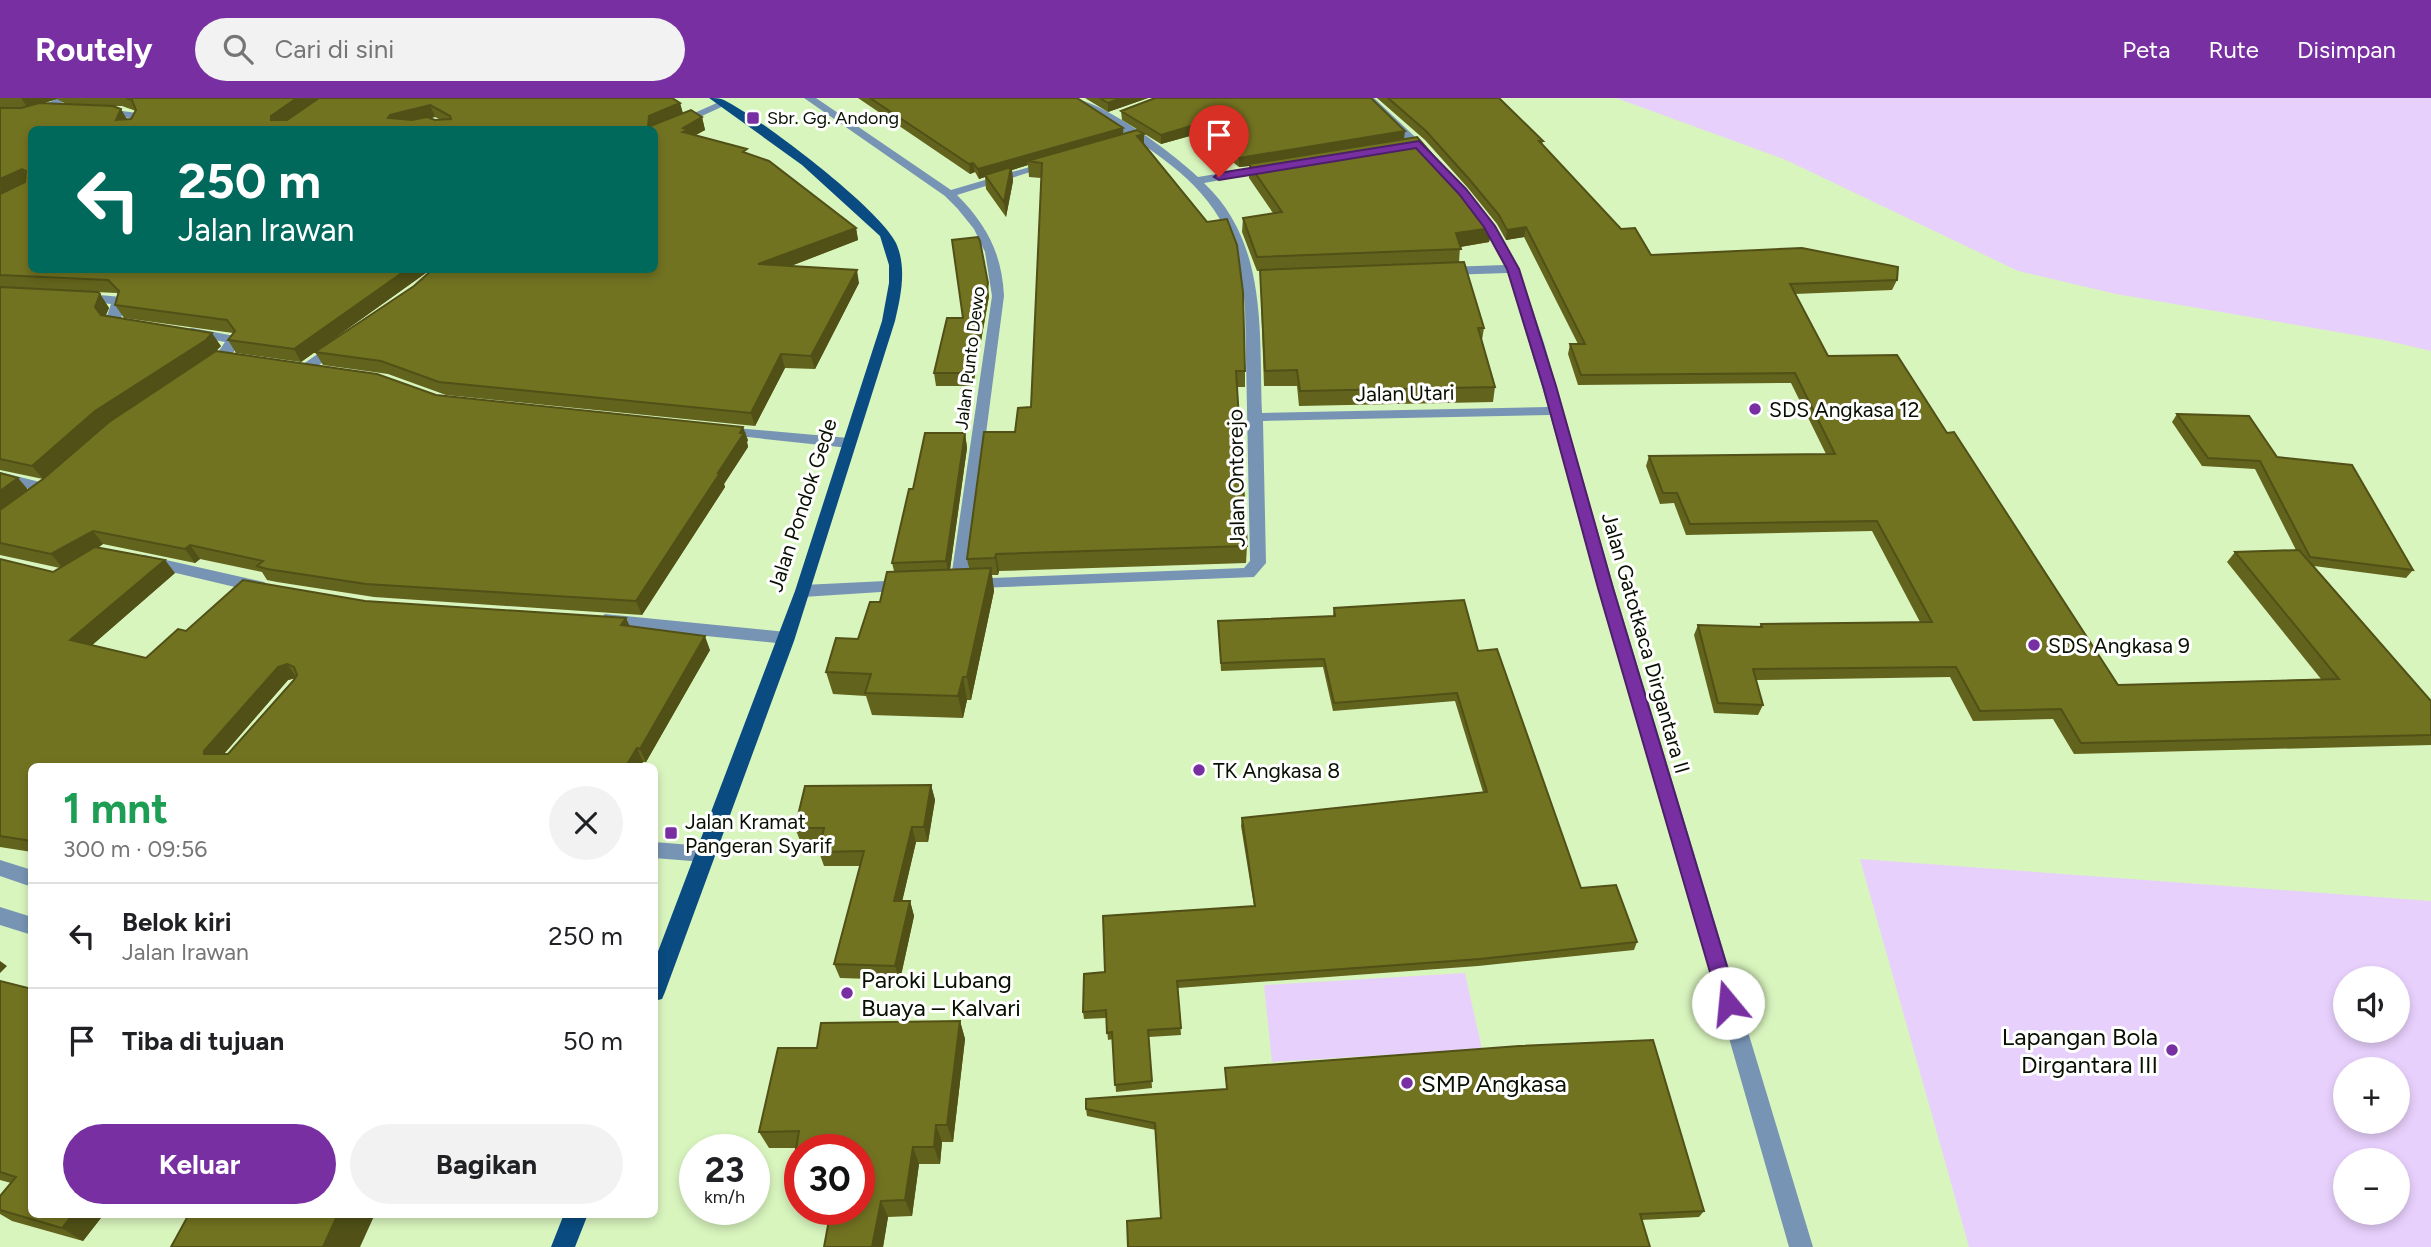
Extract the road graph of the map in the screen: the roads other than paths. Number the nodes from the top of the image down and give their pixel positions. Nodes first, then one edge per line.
1 (67, 98) edge
2 (809, 98) edge
3 (1073, 98) edge
4 (1368, 98) edge
5 (719, 101) edge
6 (49, 109) junction
7 (1125, 113) edge
8 (0, 114) edge
9 (1110, 118) junction
10 (132, 126) edge
11 (658, 133) edge
12 (1065, 160) edge
13 (1436, 163) edge
14 (1287, 166) edge
15 (1194, 181) junction
16 (949, 194) junction
17 (1469, 200) edge
18 (1513, 269) junction
19 (1427, 272) edge
20 (64, 296) edge
21 (149, 327) edge
22 (174, 330) edge
23 (350, 335) edge
24 (255, 362) edge
25 (328, 373) edge
26 (1555, 411) junction
27 (1256, 417) junction
28 (712, 429) edge
29 (849, 443) junction
30 (0, 477) edge
31 (28, 503) edge
32 (131, 557) edge
33 (951, 585) joint
34 (920, 586) edge
35 (276, 591) edge
36 (803, 591) junction
37 (583, 618) edge
38 (786, 638) junction
39 (658, 850) edge
40 (704, 854) junction
41 (0, 868) edge
42 (28, 878) edge
43 (0, 916) edge
44 (28, 925) edge
45 (658, 970) edge
46 (574, 1218) edge
47 (563, 1247) edge
48 (1801, 1247) edge

1 - 6 street
2 - 16 street, Jalan Punto Dewo
3 - 9 street, Jalan Ontorejo
4 - 13 street
5 - 11 street
5 - 29 main road, Jalan Pondok Gede
6 - 8 street
6 - 10 street
7 - 9 street
9 - 15 street, Jalan Ontorejo
12 - 16 street
14 - 15 street
15 - 27 street, Jalan Ontorejo
16 - 33 street, Jalan Punto Dewo
17 - 18 street, Jalan Gatotkaca Dirgantara II
18 - 19 street
18 - 26 street, Jalan Gatotkaca Dirgantara II
20 - 21 street
22 - 24 street
23 - 25 street
26 - 27 street, Jalan Utari
26 - 48 street, Jalan Gatotkaca Dirgantara II
27 - 33 street, Jalan Ontorejo
28 - 29 street
29 - 36 main road, Jalan Pondok Gede
30 - 31 street
32 - 35 street
34 - 36 street
36 - 38 main road, Jalan Pondok Gede
37 - 38 street
38 - 40 main road, Jalan Pondok Gede
39 - 40 street
40 - 45 main road, Jalan Pondok Gede
41 - 42 street
43 - 44 street
46 - 47 main road

